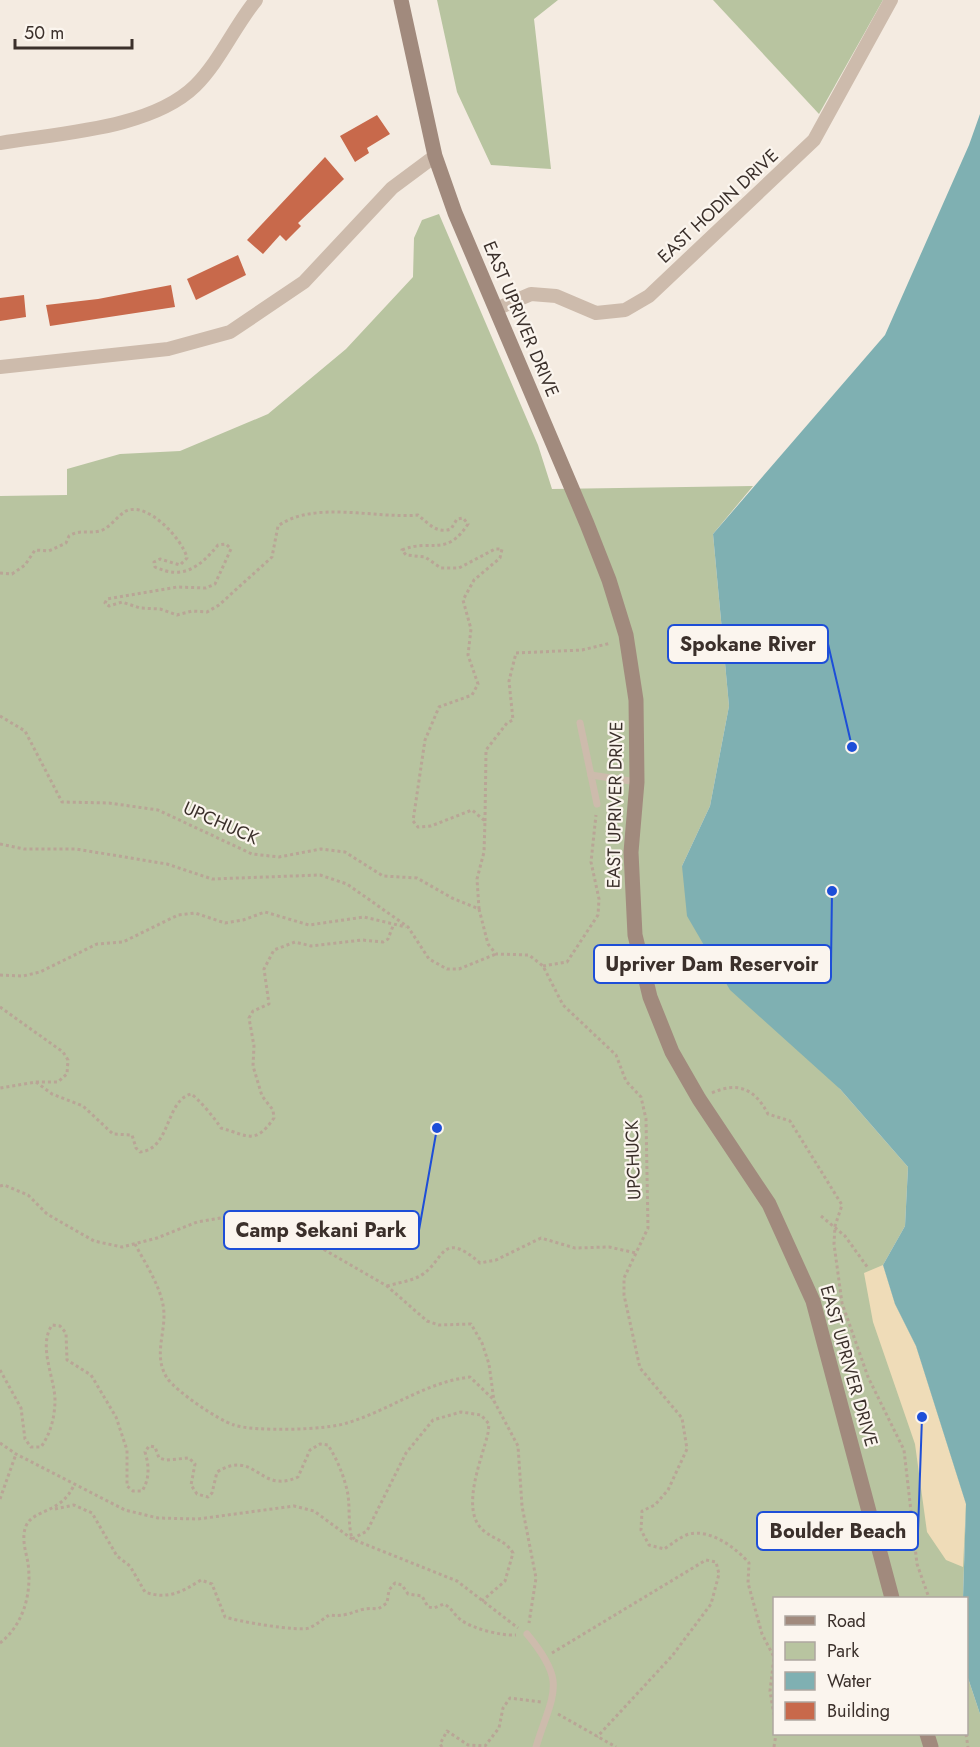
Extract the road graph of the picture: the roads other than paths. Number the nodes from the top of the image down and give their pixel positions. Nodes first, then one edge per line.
1 (256, 0) edge
2 (401, 0) edge
3 (891, 0) edge
4 (0, 143) edge
5 (435, 156) junction
6 (496, 309) junction
7 (0, 367) edge
8 (580, 723) dead end
9 (591, 774) junction
10 (637, 782) junction
11 (597, 804) road end
12 (891, 1597) edge
13 (527, 1634) road end
14 (536, 1747) edge

1 - 4 street
2 - 5 main road, EAST UPRIVER DRIVE
3 - 6 street, EAST HODIN DRIVE
5 - 6 main road, EAST UPRIVER DRIVE
5 - 7 street
6 - 10 main road, EAST UPRIVER DRIVE
8 - 9 lane
9 - 10 lane
9 - 11 lane
10 - 12 main road, EAST UPRIVER DRIVE
13 - 14 lane

